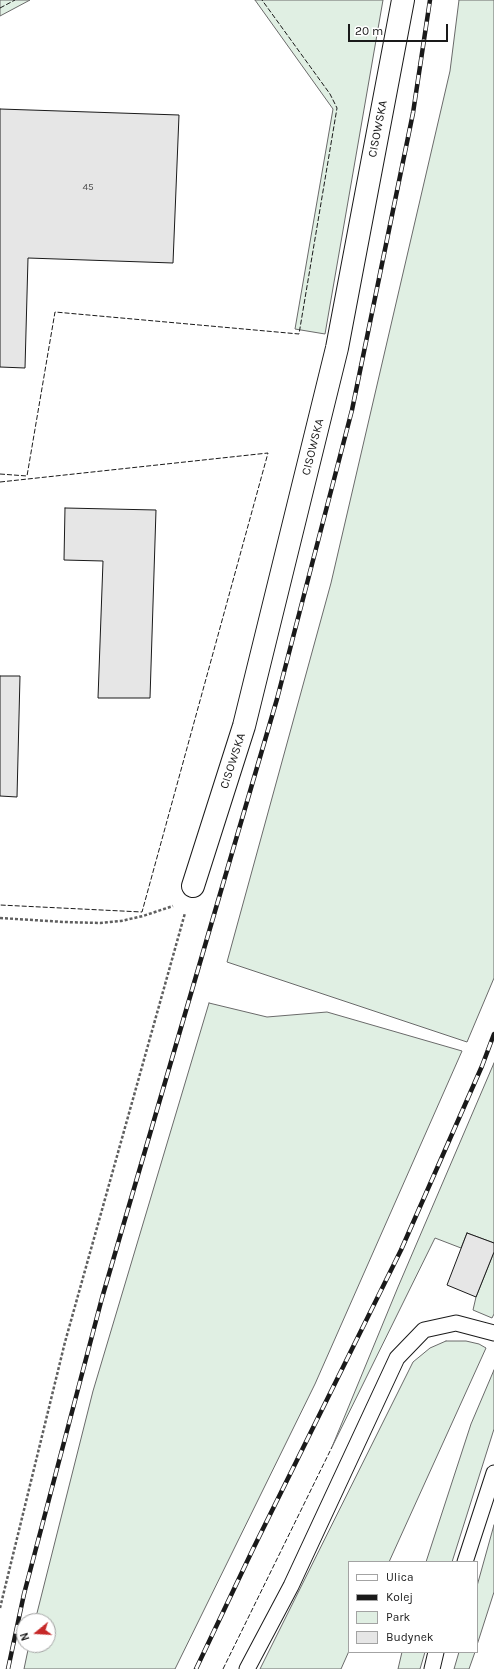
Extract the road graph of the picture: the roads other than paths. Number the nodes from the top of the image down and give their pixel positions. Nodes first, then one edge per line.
1 (403, 0) edge
2 (191, 895) road end
3 (494, 1333) edge
4 (494, 1473) edge
5 (465, 1561) edge
6 (436, 1653) edge
7 (247, 1669) edge
8 (432, 1669) edge

1 - 2 street, CISOWSKA
3 - 7 lane
4 - 5 lane
6 - 8 lane

